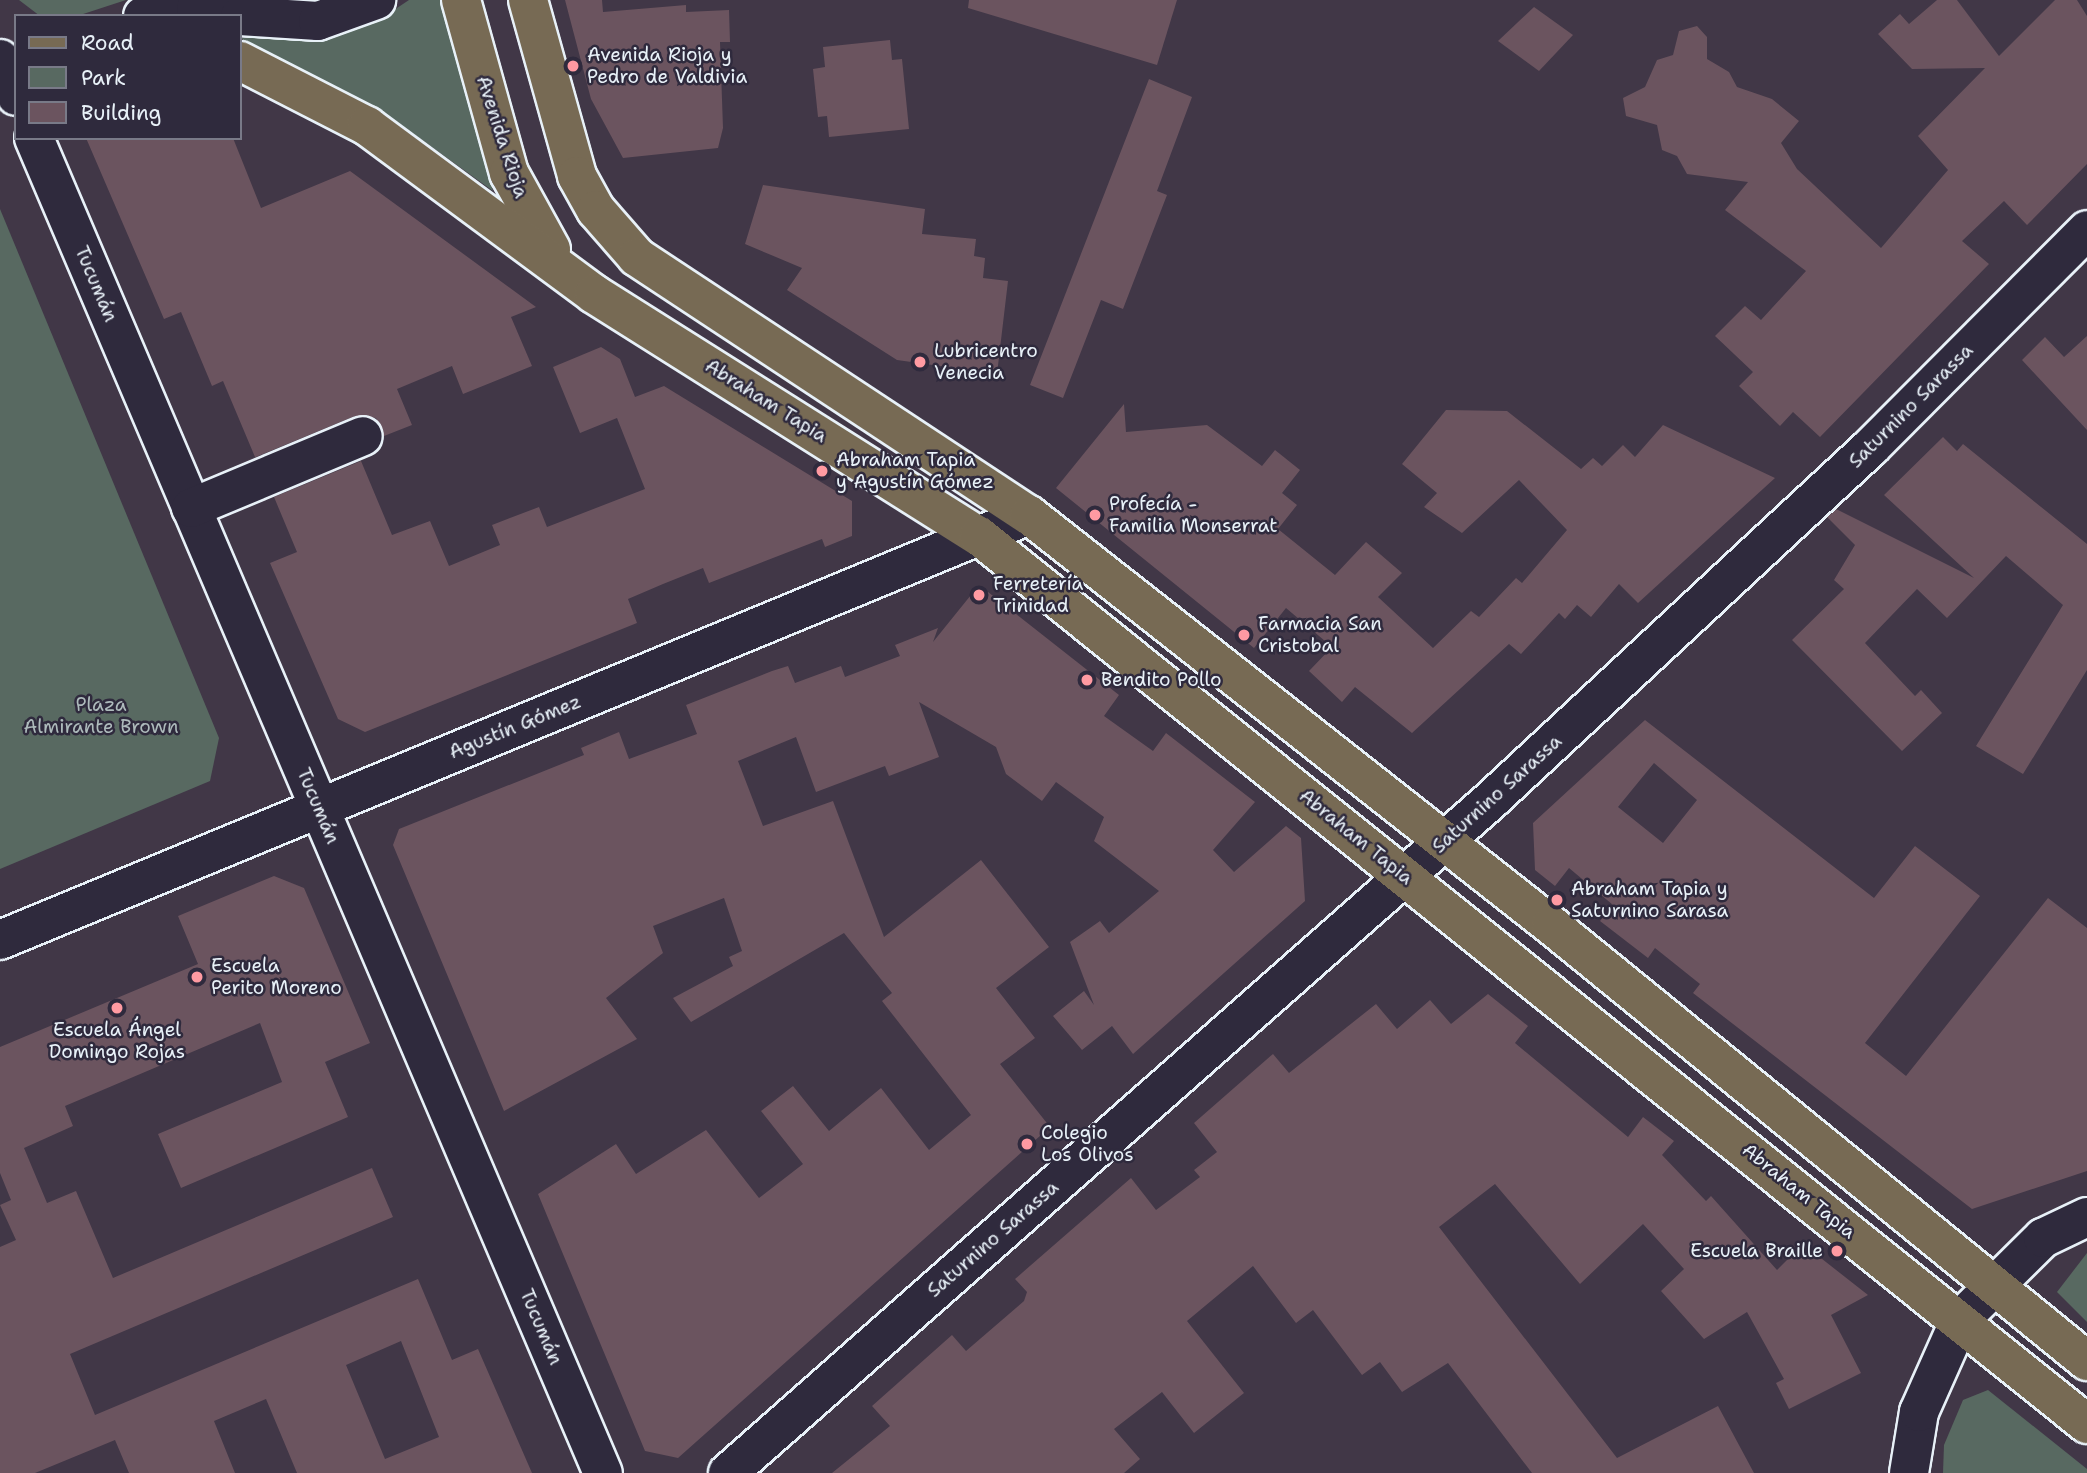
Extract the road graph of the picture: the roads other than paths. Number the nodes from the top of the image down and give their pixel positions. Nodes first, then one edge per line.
1 (376, 0) edge
2 (461, 0) edge
3 (528, 0) edge
4 (156, 14) edge
5 (228, 14) edge
6 (242, 16) edge
7 (242, 62) edge
8 (35, 140) edge
9 (2087, 230) edge
10 (594, 293) junction
11 (363, 436) dead end
12 (191, 508) junction
13 (1029, 515) junction
14 (979, 536) junction
15 (319, 808) junction
16 (1444, 841) junction
17 (1405, 876) junction
18 (0, 940) edge
19 (2087, 1217) edge
20 (1992, 1281) junction
21 (1960, 1320) junction
22 (2087, 1361) edge
23 (2087, 1424) edge
24 (603, 1473) edge
25 (728, 1473) edge
26 (1909, 1473) edge

1 - 6 street
2 - 10 main road, Avenida Rioja
3 - 13 main road
4 - 5 street
7 - 10 main road
8 - 12 street, Tucumán
9 - 16 street, Saturnino Sarassa
10 - 14 main road, Abraham Tapia
11 - 12 street
12 - 15 street, Tucumán
13 - 14 street, Agustín Gómez
13 - 16 main road
14 - 15 street, Agustín Gómez
14 - 17 main road, Abraham Tapia
15 - 18 street, Agustín Gómez
15 - 24 street, Tucumán
16 - 17 street, Saturnino Sarassa
16 - 20 main road
17 - 21 main road, Abraham Tapia
17 - 25 street, Saturnino Sarassa
19 - 20 street
20 - 21 street
20 - 22 main road
21 - 23 main road, Abraham Tapia
21 - 26 street

